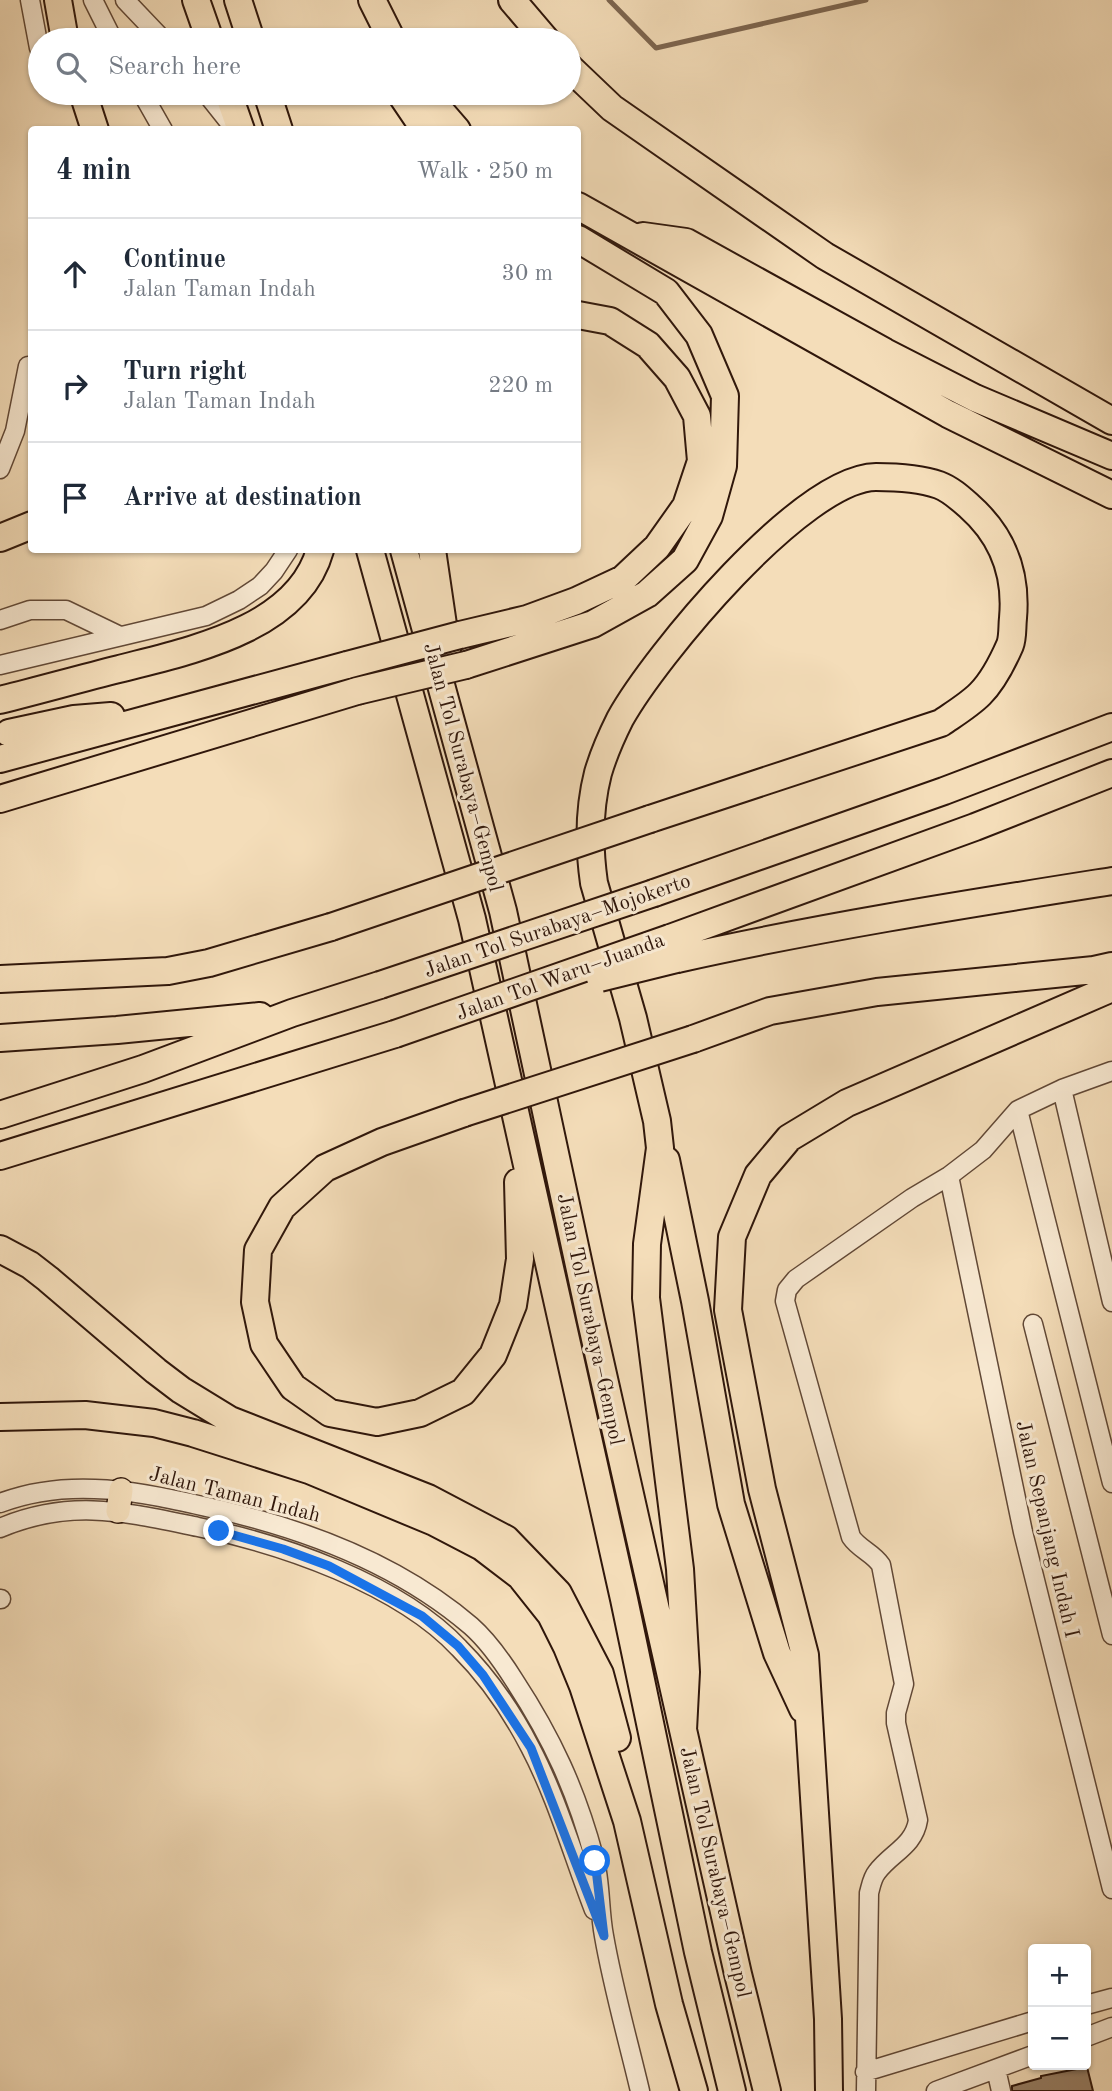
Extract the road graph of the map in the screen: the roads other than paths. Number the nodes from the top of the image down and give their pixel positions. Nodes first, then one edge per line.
1 (30, 0) edge
2 (58, 0) edge
3 (93, 0) edge
4 (125, 0) edge
5 (197, 0) edge
6 (238, 0) edge
7 (356, 0) edge
8 (372, 0) edge
9 (512, 0) edge
10 (35, 28) edge
11 (63, 28) edge
12 (107, 28) edge
13 (152, 28) edge
14 (206, 28) edge
15 (247, 28) edge
16 (368, 28) edge
17 (386, 28) edge
18 (536, 28) edge
19 (581, 78) edge
20 (87, 105) edge
21 (149, 105) edge
22 (216, 105) edge
23 (231, 105) edge
24 (271, 105) edge
25 (408, 105) edge
26 (435, 105) edge
27 (94, 126) edge
28 (161, 126) edge
29 (235, 126) edge
30 (237, 126) edge
31 (278, 126) edge
32 (422, 126) edge
33 (454, 126) edge
34 (581, 208) edge
35 (631, 235) junction
36 (581, 241) edge
37 (581, 316) edge
38 (27, 366) dead end
39 (1112, 421) edge
40 (1112, 456) edge
41 (0, 469) edge
42 (1112, 495) edge
43 (28, 527) edge
44 (0, 538) edge
45 (286, 553) edge
46 (319, 553) edge
47 (371, 553) edge
48 (405, 553) edge
49 (432, 553) edge
50 (0, 620) edge
51 (120, 636) junction
52 (0, 665) edge
53 (0, 700) edge
54 (178, 710) junction
55 (1112, 727) edge
56 (9, 733) dead end
57 (147, 755) junction
58 (461, 755) junction
59 (0, 759) edge
60 (1112, 773) edge
61 (0, 799) edge
62 (0, 815) edge
63 (1112, 881) edge
64 (673, 948) junction
65 (1112, 965) edge
66 (0, 979) edge
67 (1112, 988) edge
68 (292, 1013) junction
69 (0, 1038) edge
70 (503, 1066) junction
71 (1112, 1071) edge
72 (1062, 1088) junction
73 (1018, 1110) junction
74 (0, 1115) edge
75 (657, 1121) junction
76 (0, 1156) edge
77 (949, 1176) junction
78 (0, 1249) edge
79 (1112, 1301) edge
80 (1033, 1324) dead end
81 (0, 1417) edge
82 (1112, 1483) edge
83 (120, 1501) junction
84 (0, 1503) edge
85 (0, 1528) edge
86 (1112, 1635) edge
87 (810, 1723) junction
88 (683, 1730) junction
89 (1112, 1889) edge
90 (658, 1954) junction
91 (1112, 1998) edge
92 (1091, 2004) edge
93 (1028, 2023) edge
94 (1112, 2027) edge
95 (1091, 2034) edge
96 (1028, 2058) edge
97 (996, 2069) junction
98 (865, 2072) junction
99 (640, 2091) edge
100 (694, 2091) edge
101 (732, 2091) edge
102 (767, 2091) edge
103 (829, 2091) edge
104 (866, 2091) edge
105 (936, 2091) edge
106 (1001, 2091) edge

1 - 10 street
2 - 11 highway
3 - 12 street
4 - 13 street
5 - 14 highway
6 - 15 highway
7 - 16 highway
8 - 17 highway
9 - 18 highway
19 - 39 highway
20 - 27 highway
21 - 28 street
22 - 29 street
23 - 30 highway
24 - 31 highway
25 - 32 highway
26 - 33 highway
34 - 35 highway
35 - 40 highway
35 - 42 highway
36 - 57 highway, bridge
37 - 54 highway, bridge
38 - 41 street
43 - 44 highway
45 - 51 street
46 - 53 highway
47 - 70 highway, Jalan Tol Surabaya–Gempol
48 - 58 highway, Jalan Tol Surabaya–Gempol
49 - 58 highway
50 - 51 street
51 - 52 street
54 - 56 highway
54 - 59 highway
55 - 68 highway, Jalan Tol Surabaya–Mojokerto, bridge
57 - 61 highway
57 - 62 highway
58 - 88 highway, Jalan Tol Surabaya–Gempol
60 - 64 highway, Jalan Tol Waru–Juanda
63 - 64 highway
64 - 76 highway, Jalan Tol Waru–Juanda, bridge
65 - 70 highway, bridge
66 - 75 highway, bridge
67 - 87 highway
68 - 69 highway
68 - 74 highway, Jalan Tol Surabaya–Mojokerto
70 - 101 highway, Jalan Tol Surabaya–Gempol
71 - 72 street
72 - 73 street
72 - 79 street
73 - 77 street
73 - 82 street
75 - 87 highway
75 - 88 highway
77 - 89 street, Jalan Sepanjang Indah I
77 - 98 street
78 - 90 highway
80 - 86 street
81 - 90 highway
83 - 84 street, Jalan Taman Indah
83 - 85 street, Jalan Taman Indah
83 - 99 street, Jalan Taman Indah
87 - 103 highway
88 - 102 highway, Jalan Tol Surabaya–Gempol
90 - 100 highway
91 - 92 street
93 - 98 street
94 - 95 street
96 - 97 street
97 - 105 street
97 - 106 street
98 - 104 street

